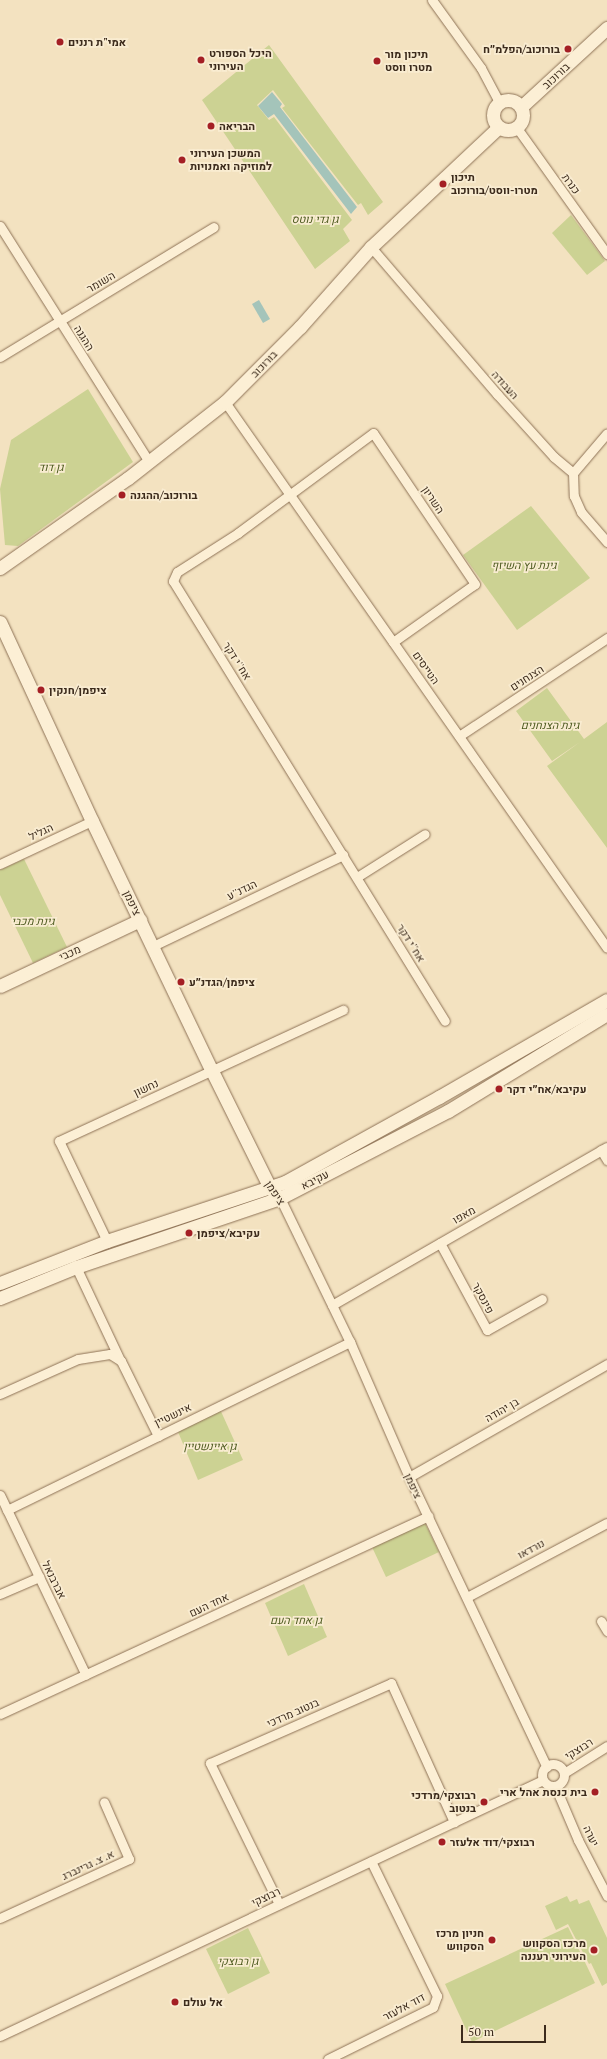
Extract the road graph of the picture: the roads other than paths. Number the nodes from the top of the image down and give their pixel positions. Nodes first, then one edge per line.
1 (432, 0) edge
2 (607, 28) edge
3 (500, 103) junction
4 (522, 107) junction
5 (499, 127) junction
6 (516, 128) junction
7 (0, 226) edge
8 (214, 227) dead end
9 (371, 248) junction
10 (607, 254) edge
11 (59, 321) junction
12 (0, 357) edge
13 (225, 402) junction
14 (607, 433) edge
15 (148, 462) junction
16 (573, 473) junction
17 (290, 494) junction
18 (607, 542) edge
19 (0, 568) edge
20 (0, 622) edge
21 (607, 638) edge
22 (393, 642) junction
23 (459, 736) junction
24 (92, 821) junction
25 (425, 834) dead end
26 (343, 855) junction
27 (0, 864) edge
28 (357, 877) junction
29 (140, 920) junction
30 (152, 946) junction
31 (607, 948) edge
32 (0, 986) edge
33 (607, 1000) edge
34 (343, 1010) dead end
35 (607, 1014) edge
36 (445, 1021) dead end
37 (212, 1071) junction
38 (604, 1148) edge
39 (607, 1160) edge
40 (285, 1182) junction
41 (270, 1188) junction
42 (280, 1198) junction
43 (266, 1203) junction
44 (107, 1241) junction
45 (440, 1243) junction
46 (76, 1267) junction
47 (0, 1283) edge
48 (0, 1298) edge
49 (542, 1299) dead end
50 (332, 1305) junction
51 (350, 1342) junction
52 (121, 1361) junction
53 (607, 1364) edge
54 (0, 1394) edge
55 (158, 1436) junction
56 (409, 1477) junction
57 (0, 1495) edge
58 (7, 1510) junction
59 (428, 1516) junction
60 (607, 1522) edge
61 (39, 1577) junction
62 (0, 1594) edge
63 (467, 1597) junction
64 (601, 1621) dead end
65 (607, 1632) edge
66 (86, 1674) junction
67 (0, 1714) edge
68 (607, 1746) edge
69 (547, 1767) junction
70 (564, 1773) junction
71 (543, 1780) junction
72 (555, 1786) junction
73 (104, 1802) dead end
74 (454, 1822) junction
75 (372, 1861) junction
76 (607, 1896) edge
77 (279, 1904) junction
78 (0, 1918) edge
79 (0, 2036) edge
80 (328, 2059) edge

1 - 3 street
2 - 4 street, בורוכוב
3 - 4 street
3 - 5 street
4 - 6 street
5 - 6 street
5 - 9 street, בורוכוב
6 - 10 street, כנרת
7 - 11 street, ההגנה
8 - 11 street, השומר
9 - 13 street, בורוכוב
9 - 16 street, העבודה
11 - 12 street, השומר
11 - 15 street, ההגנה
13 - 15 street, בורוכוב
13 - 17 street, הטייסים
14 - 16 street
15 - 19 street, בורוכוב
16 - 18 street
17 - 22 street, הטייסים
17 - 22 street, השריון
17 - 26 street, אח''י דקר
20 - 24 street, ציפמן
21 - 23 street, הצנחנים
22 - 23 street, הטייסים
23 - 31 street, הטייסים
24 - 27 street, הגליל
24 - 29 street, ציפמן
25 - 28 street
26 - 28 street, אח''י דקר
26 - 30 street, הגדנ''ע
28 - 36 street, אח''י דקר
29 - 30 street, ציפמן
29 - 32 street, מכבי
30 - 37 street, ציפמן
33 - 40 street, עקיבא
34 - 37 street, נחשון
35 - 42 street, עקיבא
37 - 41 street, ציפמן
37 - 44 street, נחשון
38 - 39 street
38 - 45 street, מאפו
40 - 41 street, עקיבא
40 - 42 street
41 - 42 street, ציפמן
41 - 43 street
41 - 44 street, עקיבא
42 - 43 street, עקיבא
42 - 50 street, ציפמן
43 - 46 street, עקיבא
44 - 47 street, עקיבא
45 - 49 street, פינסקר
45 - 50 street, מאפו
46 - 48 street, עקיבא
46 - 52 street
50 - 51 street, ציפמן
51 - 55 street, אינשטיין
51 - 56 street, ציפמן
52 - 54 street
52 - 55 street
53 - 56 street, בן יהודה
55 - 58 street, אינשטיין
56 - 59 street, ציפמן
57 - 58 street, אברבנאל
58 - 61 street, אברבנאל
59 - 63 street, ציפמן
59 - 66 street, אחד העם
60 - 63 street, נורדאו
61 - 62 street
61 - 66 street, אברבנאל
63 - 69 street, ציפמן
64 - 65 street
66 - 67 street, אחד העם
68 - 70 street, רבוצקי
69 - 70 street
69 - 71 street
70 - 72 street
71 - 72 street
71 - 74 street, רבוצקי
72 - 76 street, יערה
73 - 78 street, א. צ. גרינברג
74 - 75 street, רבוצקי
74 - 77 street, בנטוב מרדכי
75 - 77 street, רבוצקי
75 - 80 street, דוד אלעזר
77 - 79 street, רבוצקי

